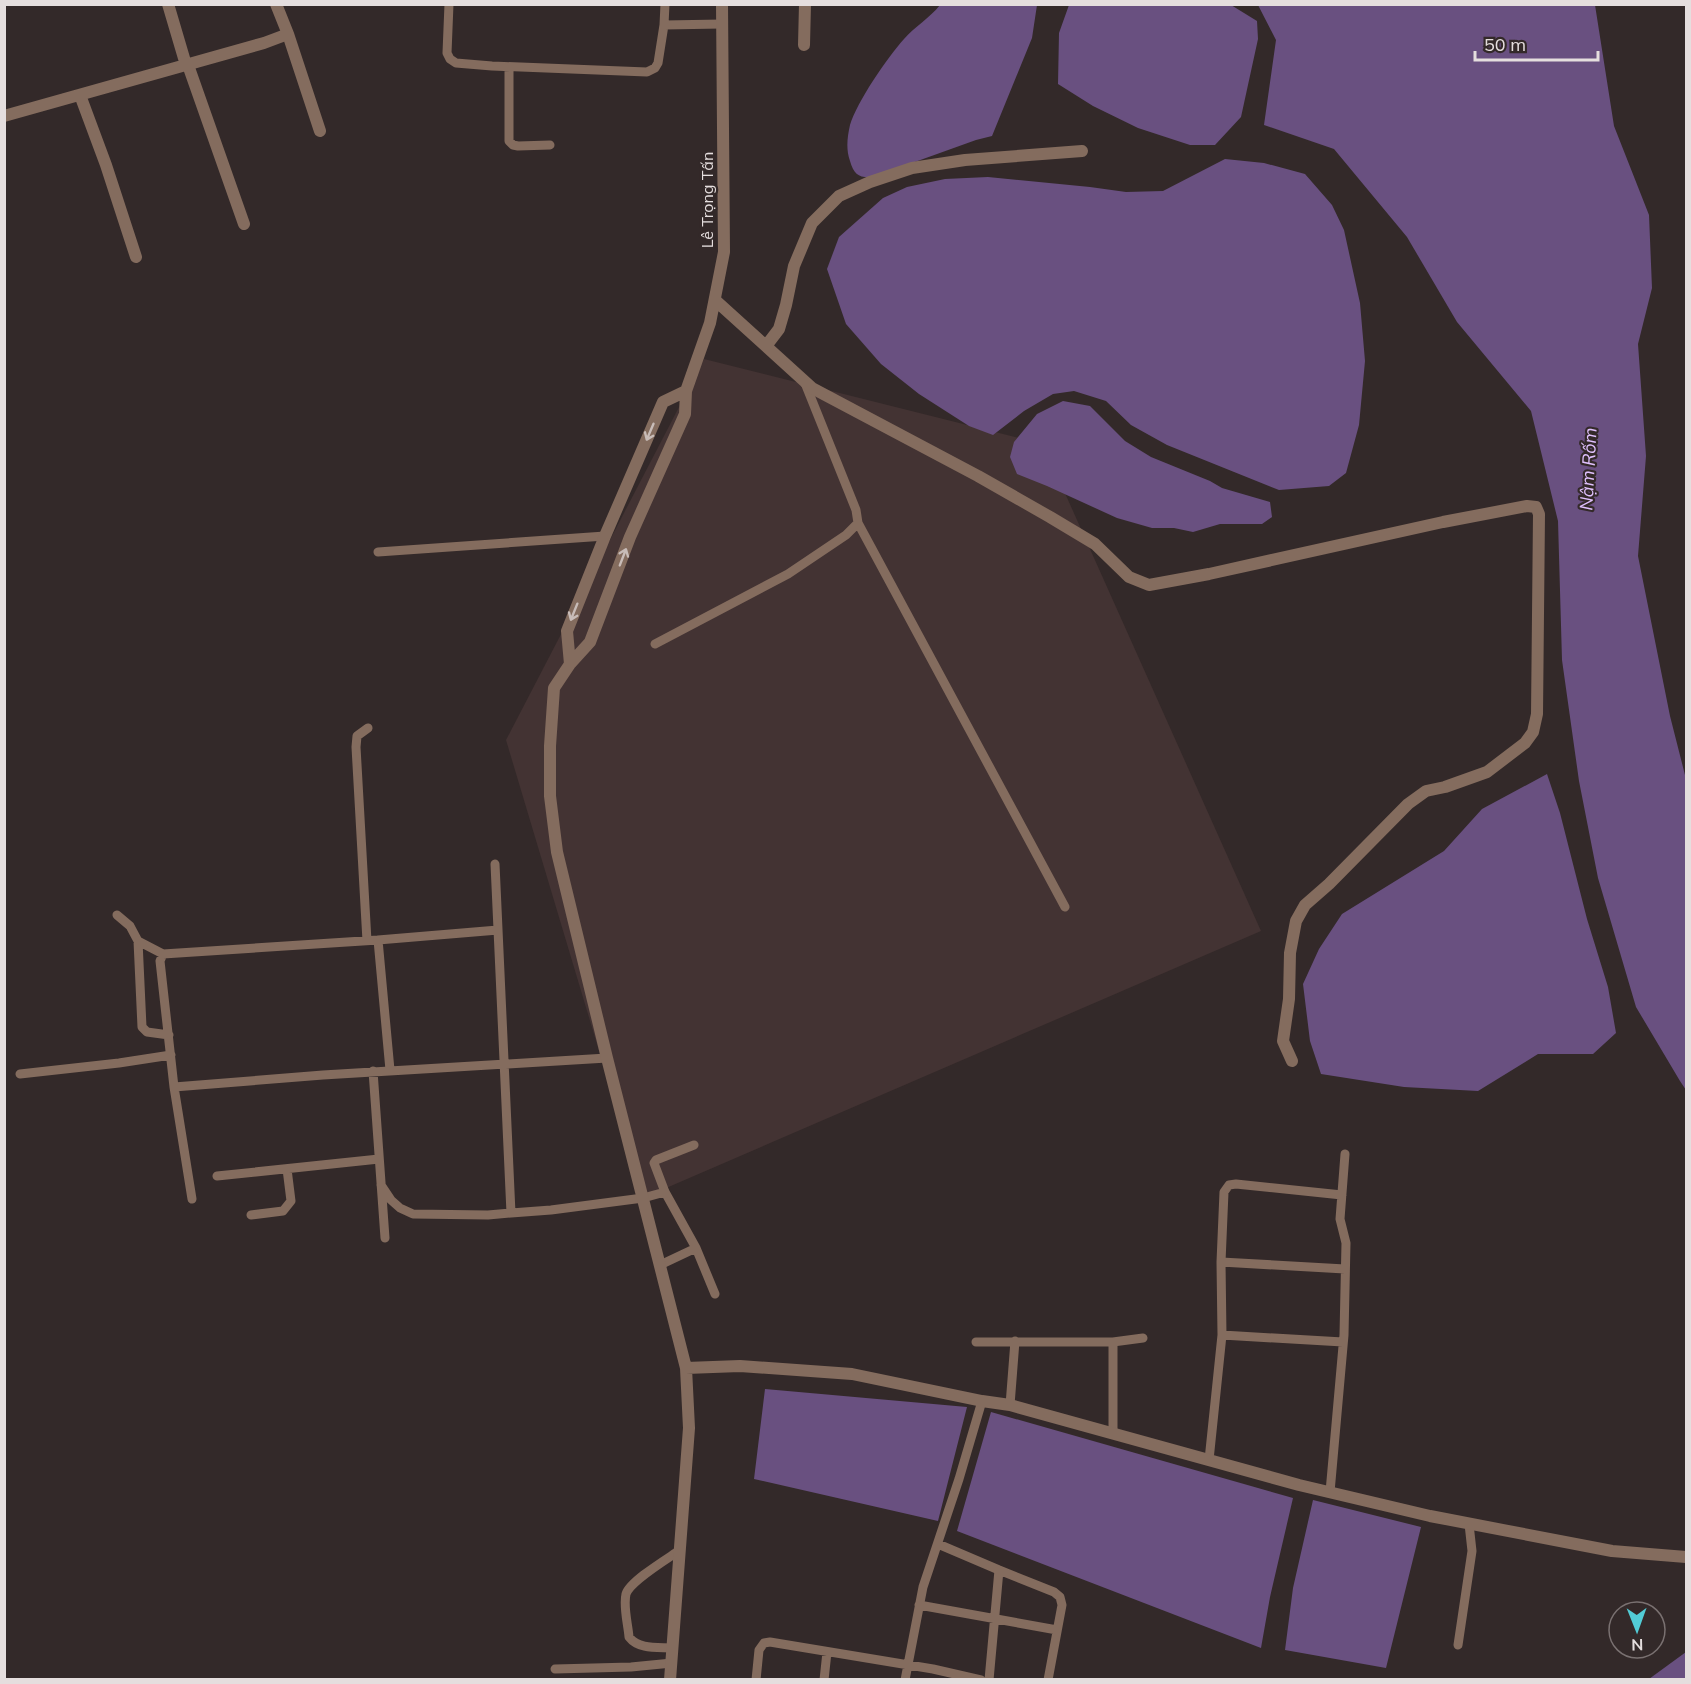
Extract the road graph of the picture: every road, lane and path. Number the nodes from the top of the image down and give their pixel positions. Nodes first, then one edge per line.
1 (168, 4) edge
2 (276, 4) edge
3 (449, 4) edge
4 (665, 4) edge
5 (722, 4) edge
6 (805, 4) edge
7 (722, 24) junction
8 (664, 25) junction
9 (288, 34) junction
10 (804, 45) dead end
11 (187, 65) junction
12 (509, 67) junction
13 (80, 95) junction
14 (4, 116) edge
15 (320, 131) dead end
16 (550, 146) dead end
17 (1082, 151) dead end
18 (244, 224) dead end
19 (136, 257) dead end
20 (715, 300) junction
21 (766, 346) junction
22 (803, 380) junction
23 (686, 391) junction
24 (858, 523) junction
25 (605, 536) junction
26 (378, 552) dead end
27 (655, 644) dead end
28 (570, 664) junction
29 (368, 728) dead end
30 (495, 864) dead end
31 (1065, 907) dead end
32 (117, 915) dead end
33 (498, 930) junction
34 (378, 940) junction
35 (138, 941) junction
36 (367, 941) junction
37 (163, 954) junction
38 (169, 1035) junction
39 (171, 1055) junction
40 (607, 1058) junction
41 (1292, 1061) dead end
42 (504, 1064) junction
43 (390, 1070) junction
44 (373, 1071) junction
45 (20, 1074) dead end
46 (174, 1087) junction
47 (694, 1144) dead end
48 (1345, 1154) dead end
49 (379, 1159) junction
50 (287, 1169) junction
51 (217, 1176) dead end
52 (381, 1185) junction
53 (665, 1192) junction
54 (1342, 1195) junction
55 (643, 1198) junction
56 (192, 1199) dead end
57 (511, 1213) junction
58 (251, 1215) dead end
59 (385, 1238) dead end
60 (696, 1248) junction
61 (1221, 1262) junction
62 (660, 1265) junction
63 (1345, 1269) junction
64 (715, 1294) dead end
65 (1222, 1335) junction
66 (1143, 1338) dead end
67 (1015, 1341) junction
68 (976, 1342) dead end
69 (1113, 1342) junction
70 (1343, 1342) junction
71 (686, 1368) junction
72 (982, 1401) junction
73 (1010, 1405) junction
74 (1113, 1433) junction
75 (1209, 1460) junction
76 (1330, 1492) junction
77 (1469, 1524) junction
78 (938, 1544) junction
79 (680, 1550) junction
80 (1686, 1557) edge
81 (999, 1570) junction
82 (919, 1605) junction
83 (994, 1619) junction
84 (1057, 1630) junction
85 (1458, 1645) dead end
86 (673, 1648) junction
87 (827, 1652) junction
88 (672, 1663) junction
89 (908, 1666) junction
90 (555, 1669) dead end
91 (933, 1674) edge
92 (670, 1680) edge
93 (756, 1680) edge
94 (824, 1680) edge
95 (905, 1680) edge
96 (981, 1680) edge
97 (989, 1680) edge
98 (1048, 1680) edge

1 - 11 street
2 - 9 street
3 - 12 lane
4 - 8 lane
5 - 7 street, Lê Trọng Tấn
6 - 10 street
7 - 8 lane
7 - 20 street, Lê Trọng Tấn
8 - 12 lane
9 - 11 street
9 - 15 street
11 - 13 street
11 - 18 street
12 - 16 lane
13 - 14 street
13 - 19 street
17 - 21 street
20 - 21 street
20 - 23 street, Lê Trọng Tấn
21 - 22 street
22 - 24 lane
22 - 41 street
23 -> 25 street
28 -> 23 street, Lê Trọng Tấn
24 - 27 lane
24 - 31 lane
25 - 26 lane
25 -> 28 street
28 - 40 street, Lê Trọng Tấn
29 - 36 lane
30 - 33 lane
32 - 35 lane
33 - 34 lane
33 - 42 lane
34 - 36 lane
34 - 43 lane
35 - 37 lane
35 - 38 lane
36 - 37 lane
37 - 38 lane
38 - 39 lane
39 - 45 lane
39 - 46 lane
40 - 42 lane
40 - 55 street, Lê Trọng Tấn
42 - 43 lane
42 - 57 lane
43 - 44 lane
44 - 46 lane
44 - 49 lane
46 - 56 lane
47 - 53 lane
48 - 54 lane
49 - 50 lane
49 - 52 lane
50 - 51 lane
50 - 58 lane
52 - 57 lane
52 - 59 lane
53 - 55 lane
53 - 60 lane
54 - 61 lane
54 - 63 lane
55 - 57 lane
55 - 62 street, Lê Trọng Tấn
60 - 62 lane
60 - 64 lane
61 - 63 lane
61 - 65 lane
62 - 71 street, Lê Trọng Tấn
63 - 70 lane
65 - 70 lane
65 - 75 lane
66 - 69 lane
67 - 68 lane
67 - 69 lane
67 - 73 lane
69 - 74 lane
70 - 76 lane
71 - 72 street
71 - 79 street, Lê Trọng Tấn
72 - 73 street
72 - 78 lane
73 - 74 street
74 - 75 street
75 - 76 street
76 - 77 street
77 - 80 street
77 - 85 lane
78 - 81 lane
78 - 82 lane
79 - 86 street, Lê Trọng Tấn
79 - 86 lane
81 - 83 lane
81 - 84 lane
82 - 83 lane
82 - 89 lane
83 - 84 lane
83 - 97 lane
84 - 98 lane
86 - 88 street, Lê Trọng Tấn
87 - 89 lane
87 - 93 lane
87 - 94 lane
88 - 90 lane
88 - 92 street, Lê Trọng Tấn
89 - 91 lane
89 - 95 lane
91 - 96 lane

